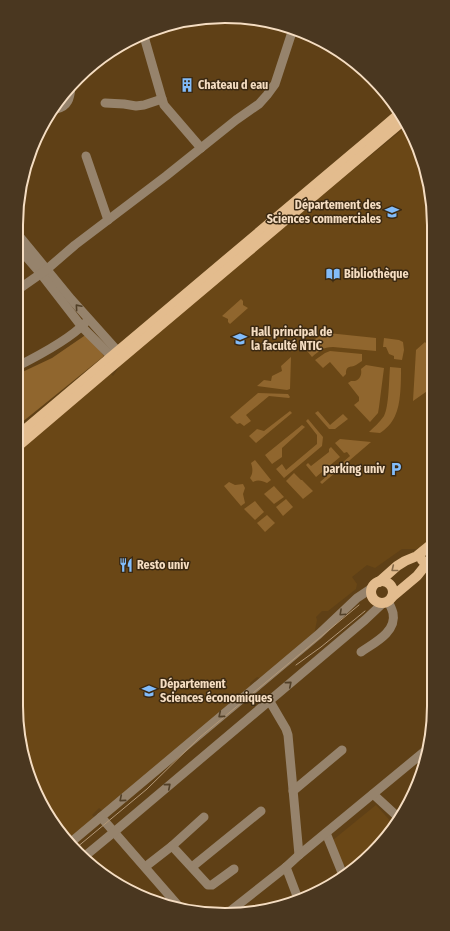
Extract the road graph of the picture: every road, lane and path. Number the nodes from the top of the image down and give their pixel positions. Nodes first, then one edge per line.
1 (292, 34) edge
2 (145, 40) edge
3 (70, 96) edge
4 (162, 100) junction
5 (105, 103) dead end
6 (61, 108) edge
7 (395, 117) edge
8 (400, 124) edge
9 (201, 148) junction
10 (86, 156) dead end
11 (108, 220) junction
12 (23, 242) edge
13 (23, 252) edge
14 (44, 272) junction
15 (23, 286) edge
16 (88, 319) junction
17 (82, 327) junction
18 (117, 357) junction
19 (23, 363) edge
20 (23, 431) edge
21 (23, 442) edge
22 (427, 548) edge
23 (417, 556) junction
24 (427, 564) edge
25 (427, 570) edge
26 (375, 585) junction
27 (387, 601) junction
28 (361, 652) dead end
29 (269, 700) junction
30 (342, 750) dead end
31 (420, 757) edge
32 (293, 791) junction
33 (373, 794) junction
34 (261, 811) dead end
35 (395, 814) edge
36 (101, 817) junction
37 (204, 818) dead end
38 (114, 832) junction
39 (326, 833) junction
40 (74, 840) edge
41 (172, 846) junction
42 (87, 854) edge
43 (299, 855) junction
44 (145, 867) junction
45 (192, 867) junction
46 (286, 867) junction
47 (234, 869) dead end
48 (341, 871) edge
49 (297, 895) edge
50 (175, 901) edge
51 (234, 908) edge

1 - 9 street
2 - 4 street
3 - 6 street
4 - 5 street
4 - 9 street
7 - 18 main road
8 - 18 main road
9 - 11 street
10 - 11 street
11 - 14 street
12 - 14 street
13 - 14 street
14 - 15 street
16 -> 14 street
14 - 17 street
16 - 17 street
16 - 18 street
17 - 18 street
17 - 19 street
18 - 20 main road
18 - 21 main road
22 - 23 main road
23 - 24 main road
23 -> 26 main road
25 - 27 main road
26 - 27 main road
26 - 27 main road
26 -> 36 street
27 - 28 street
29 -> 27 street
29 - 32 street
38 -> 29 street
30 - 32 street
31 - 33 street
32 - 43 street
33 - 35 street
33 - 39 street
34 - 45 street
36 - 38 street
36 - 40 street
37 - 41 street
38 - 42 street
38 - 44 street
39 - 43 street
39 - 48 street
41 - 44 street
41 - 45 street
43 - 46 street
44 - 50 street
45 - 47 street
46 - 49 street
46 - 51 street

